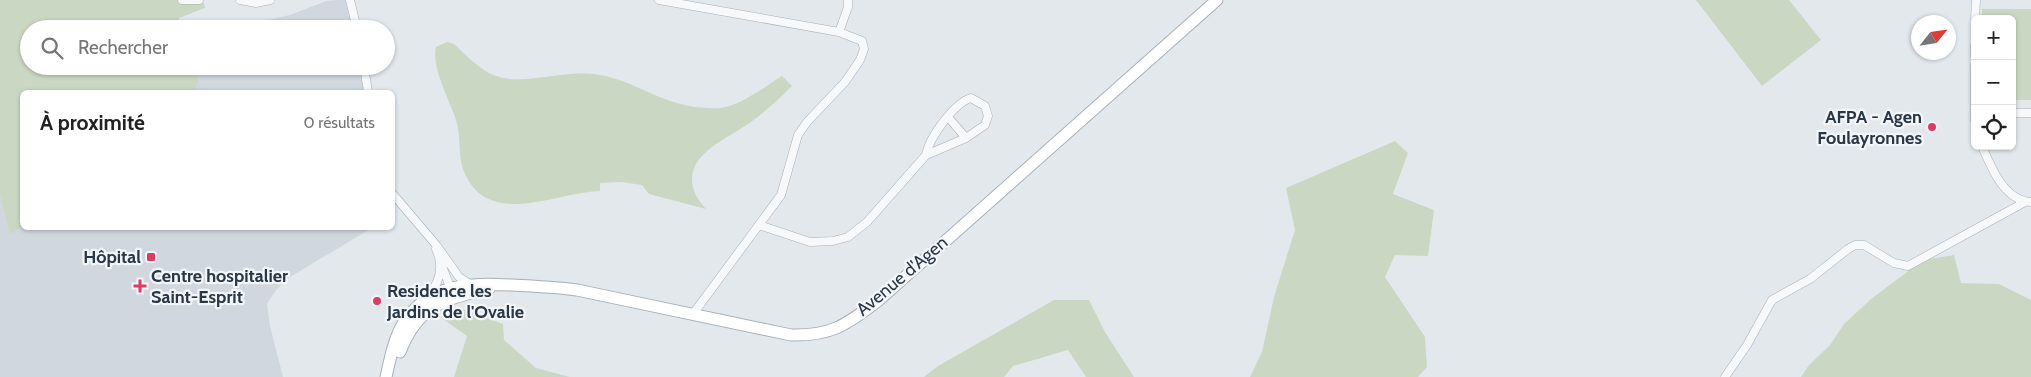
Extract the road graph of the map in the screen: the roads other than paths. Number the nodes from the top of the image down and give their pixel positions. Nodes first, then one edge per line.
1 (182, 0) edge
2 (199, 0) edge
3 (240, 0) edge
4 (270, 0) edge
5 (350, 0) edge
6 (659, 0) edge
7 (848, 0) edge
8 (1217, 0) edge
9 (1976, 0) edge
10 (1975, 15) edge
11 (355, 20) edge
12 (839, 32) junction
13 (365, 75) edge
14 (368, 90) edge
15 (2016, 113) edge
16 (2031, 113) edge
17 (948, 117) junction
18 (966, 138) junction
19 (1984, 150) edge
20 (926, 156) junction
21 (395, 196) edge
22 (2028, 202) edge
23 (759, 225) junction
24 (421, 226) junction
25 (442, 266) junction
26 (453, 269) junction
27 (459, 289) junction
28 (417, 307) junction
29 (693, 314) junction
30 (386, 377) edge
31 (390, 377) edge
32 (1724, 377) edge

1 - 2 street
3 - 4 street
5 - 11 street
6 - 12 street
7 - 12 street
8 - 29 main road, Avenue d'Agen
9 - 10 street
12 - 23 street
13 - 14 street
15 - 16 street
17 - 18 street
17 - 18 street
17 - 20 street
18 - 20 street
19 - 22 street
20 - 23 street
21 - 24 street
22 - 32 street
23 - 29 street
24 - 25 street
24 - 26 street
25 - 27 street
25 - 28 street
26 - 27 street
26 - 27 street
27 - 28 main road
27 - 29 main road, Avenue d'Agen
27 - 31 main road
28 - 30 main road

